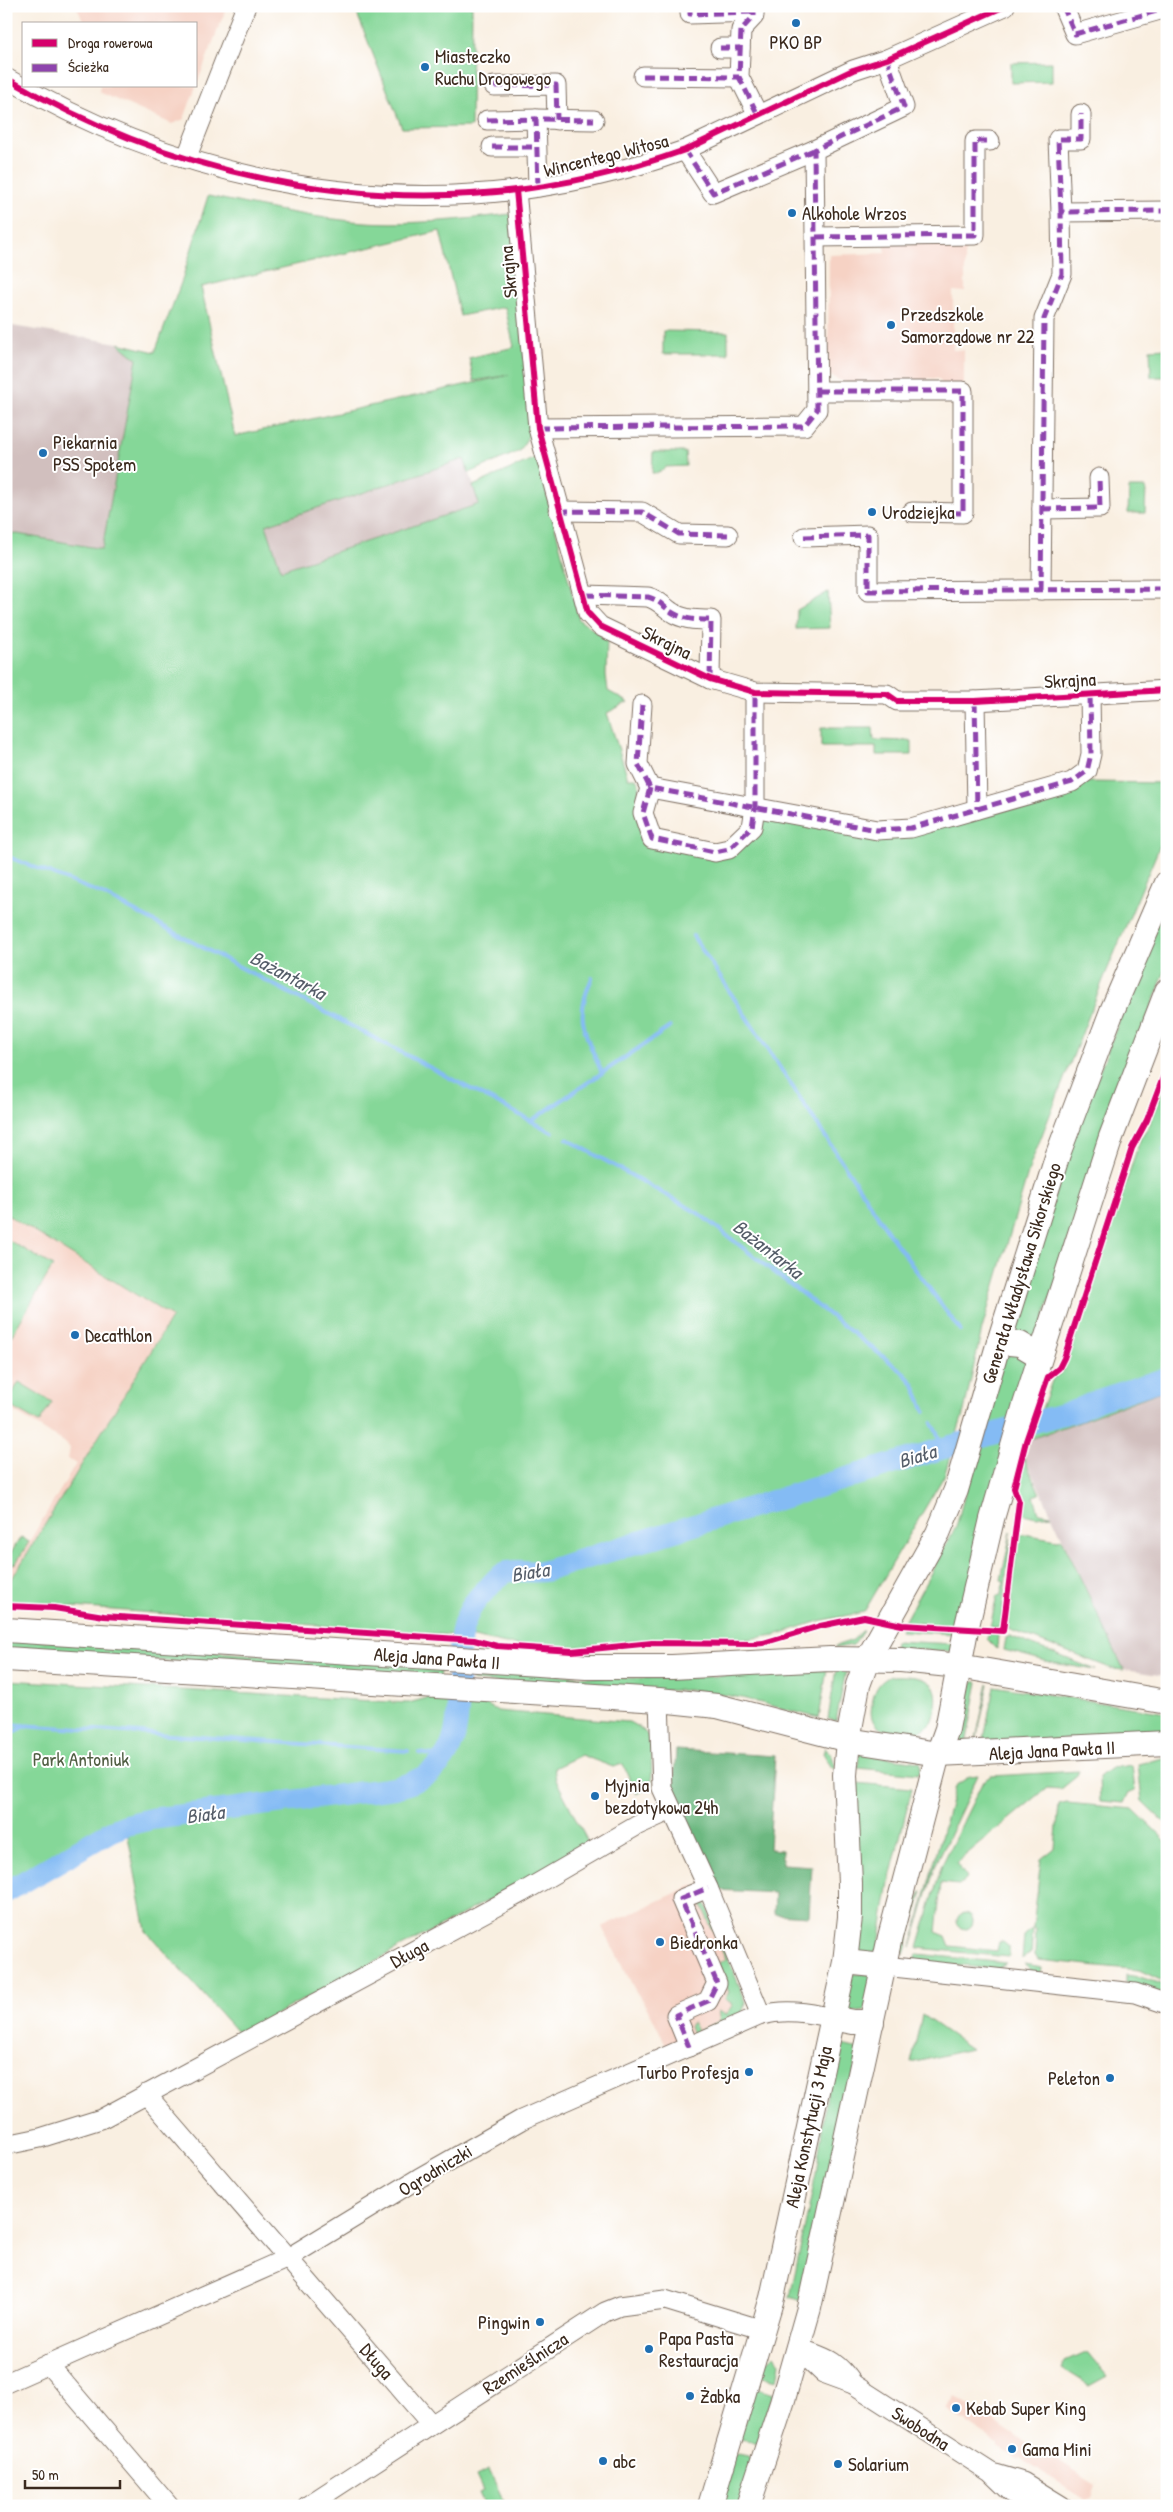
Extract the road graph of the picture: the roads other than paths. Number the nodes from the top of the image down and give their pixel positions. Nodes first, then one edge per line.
1 (246, 6) edge
2 (690, 6) edge
3 (1005, 6) edge
4 (1063, 6) edge
5 (1167, 8) edge
6 (754, 9) edge
7 (979, 12) edge
8 (720, 48) dead end
9 (740, 48) junction
10 (887, 59) junction
11 (643, 76) dead end
12 (739, 77) junction
13 (6, 78) edge
14 (494, 86) dead end
15 (22, 87) edge
16 (25, 88) edge
17 (1081, 114) dead end
18 (758, 115) junction
19 (536, 119) junction
20 (487, 120) dead end
21 (557, 120) junction
22 (594, 120) dead end
23 (990, 140) dead end
24 (492, 147) dead end
25 (536, 147) junction
26 (685, 150) junction
27 (814, 150) junction
28 (186, 159) junction
29 (538, 187) junction
30 (516, 190) junction
31 (1167, 211) edge
32 (1061, 212) junction
33 (816, 237) junction
34 (817, 391) junction
35 (538, 428) junction
36 (1099, 478) dead end
37 (1042, 509) junction
38 (559, 511) junction
39 (912, 512) dead end
40 (728, 535) dead end
41 (804, 536) dead end
42 (1167, 589) edge
43 (1041, 590) junction
44 (585, 595) junction
45 (710, 679) junction
46 (1167, 690) edge
47 (755, 692) junction
48 (1090, 693) junction
49 (975, 701) junction
50 (642, 705) dead end
51 (650, 788) junction
52 (754, 808) junction
53 (977, 809) junction
54 (1167, 884) edge
55 (1167, 991) edge
56 (999, 1342) junction
57 (1040, 1356) junction
58 (6, 1630) edge
59 (6, 1658) edge
60 (868, 1658) junction
61 (959, 1666) junction
62 (659, 1700) junction
63 (1167, 1702) edge
64 (848, 1740) junction
65 (1167, 1743) edge
66 (938, 1754) junction
67 (671, 1810) junction
68 (708, 1888) junction
69 (845, 1962) junction
70 (884, 1966) junction
71 (1167, 2004) edge
72 (761, 2015) junction
73 (832, 2018) junction
74 (872, 2022) junction
75 (689, 2047) junction
76 (146, 2094) junction
77 (6, 2145) edge
78 (288, 2258) junction
79 (763, 2330) junction
80 (796, 2347) junction
81 (48, 2364) junction
82 (6, 2383) edge
83 (431, 2424) junction
84 (730, 2442) junction
85 (764, 2456) junction
86 (990, 2472) junction
87 (169, 2506) edge
88 (307, 2506) edge
89 (710, 2506) edge
90 (748, 2506) edge
91 (1031, 2506) edge
92 (1062, 2506) edge

1 - 28 street
2 - 6 street
3 - 7 street, Wincentego Witosa
4 - 5 street
6 - 9 street
7 - 10 street, Wincentego Witosa
8 - 9 street
9 - 12 street
10 - 18 street, Wincentego Witosa
10 - 27 street
11 - 12 street
12 - 18 street
13 - 15 street, Wincentego Witosa
14 - 21 street
16 - 28 street, Wincentego Witosa
17 - 32 street
18 - 26 street, Wincentego Witosa
19 - 20 street
19 - 21 street
19 - 25 street
21 - 22 street
23 - 33 street
24 - 25 street
25 - 29 street
26 - 27 street
26 - 29 street, Wincentego Witosa
27 - 33 street
28 - 30 street, Wincentego Witosa
29 - 30 street, Wincentego Witosa
30 - 35 street, Skrajna
31 - 32 street
32 - 37 street
33 - 34 street
34 - 35 street
34 - 39 street
35 - 38 street, Skrajna
36 - 37 street
37 - 43 street
38 - 40 street
38 - 44 street, Skrajna
41 - 43 street
42 - 43 street
44 - 45 street, Skrajna
44 - 45 street
45 - 47 street, Skrajna
46 - 48 street, Skrajna
47 - 49 street, Skrajna
47 - 52 street
48 - 49 street, Skrajna
48 - 53 street
49 - 53 street
50 - 51 street
51 - 52 street
51 - 52 street
52 - 53 street
54 - 56 main road, Generała Władysława Sikorskiego
55 - 57 main road
56 - 57 main road
56 - 60 main road, Generała Władysława Sikorskiego
57 - 61 main road
58 - 60 main road, Aleja Jana Pawła II
59 - 62 main road, Aleja Jana Pawła II
60 - 61 main road, Aleja Jana Pawła II
60 - 64 main road, Generała Władysława Sikorskiego
61 - 63 main road
61 - 66 main road, Aleja Konstytucji 3 Maja
62 - 64 main road, Aleja Jana Pawła II
62 - 67 street
64 - 66 main road, Aleja Jana Pawła II
64 - 69 main road, Aleja Konstytucji 3 Maja
65 - 66 main road, Aleja Jana Pawła II
66 - 70 main road, Aleja Konstytucji 3 Maja
67 - 68 street
67 - 76 street, Długa
68 - 72 street
68 - 75 street
69 - 70 main road
69 - 73 main road, Aleja Konstytucji 3 Maja
70 - 71 street
70 - 74 main road, Aleja Konstytucji 3 Maja
72 - 73 street, Ogrodniczki
72 - 75 street, Ogrodniczki
73 - 74 main road
73 - 79 main road, Aleja Konstytucji 3 Maja
74 - 80 main road, Aleja Konstytucji 3 Maja
75 - 78 street, Ogrodniczki
76 - 77 street, Długa
76 - 78 street, Długa
78 - 81 street, Ogrodniczki
78 - 83 street, Długa
79 - 80 main road
79 - 83 street, Rzemieślnicza
79 - 84 main road, Aleja Konstytucji 3 Maja
80 - 85 main road, Aleja Konstytucji 3 Maja
80 - 86 street, Swobodna
81 - 82 street, Ogrodniczki
81 - 87 street
83 - 88 street, Rzemieślnicza
84 - 85 main road
84 - 89 main road, Aleja Konstytucji 3 Maja
85 - 90 main road, Aleja Konstytucji 3 Maja
86 - 91 street, Swobodna
86 - 92 street, Swobodna

